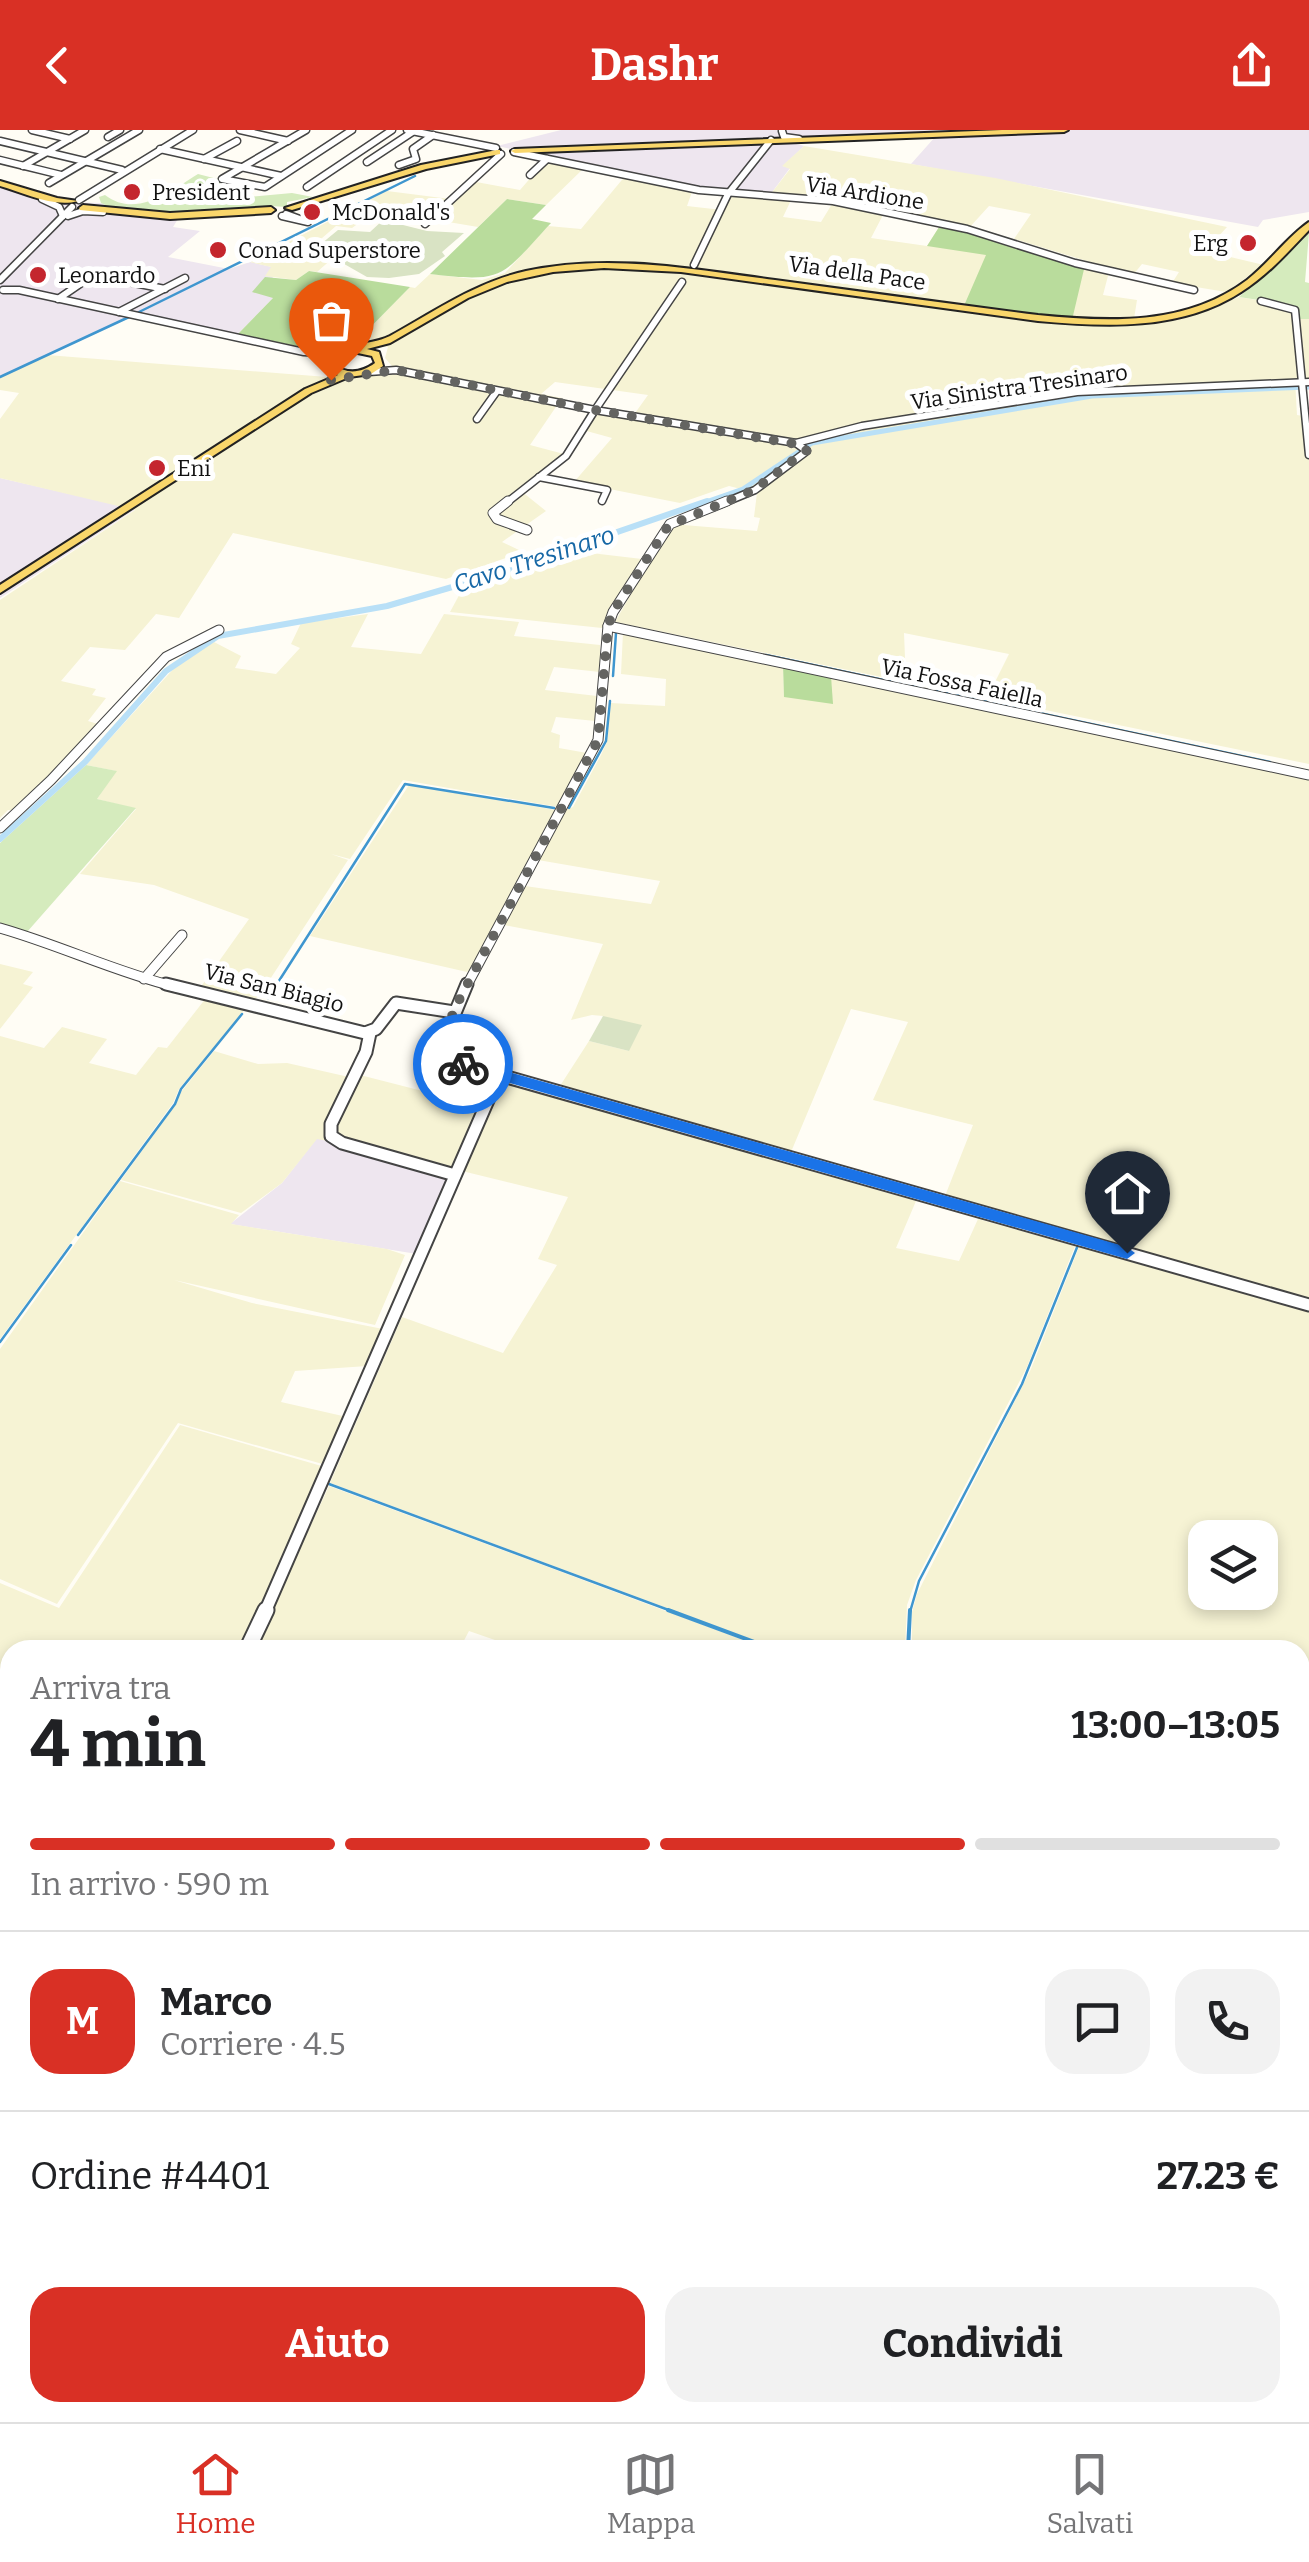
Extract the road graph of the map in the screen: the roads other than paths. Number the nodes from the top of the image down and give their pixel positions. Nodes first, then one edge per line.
1 (32, 130) edge
2 (85, 130) edge
3 (120, 130) edge
4 (138, 130) edge
5 (180, 130) edge
6 (240, 130) edge
7 (306, 130) edge
8 (352, 130) edge
9 (392, 130) edge
10 (1064, 130) edge
11 (191, 131) edge
12 (410, 131) edge
13 (992, 131) edge
14 (433, 135) junction
15 (778, 136) edge
16 (108, 137) dead end
17 (70, 139) junction
18 (237, 140) dead end
19 (0, 141) edge
20 (288, 141) junction
21 (476, 144) junction
22 (57, 147) junction
23 (160, 149) junction
24 (48, 152) junction
25 (504, 153) junction
26 (470, 154) junction
27 (547, 154) junction
28 (95, 156) junction
29 (0, 160) edge
30 (204, 160) junction
31 (86, 161) junction
32 (367, 162) dead end
33 (399, 165) dead end
34 (24, 166) junction
35 (125, 166) junction
36 (242, 168) junction
37 (424, 168) junction
38 (61, 175) junction
39 (530, 175) dead end
40 (282, 176) junction
41 (49, 182) dead end
42 (0, 184) edge
43 (307, 187) dead end
44 (30, 193) junction
45 (728, 194) junction
46 (77, 207) junction
47 (113, 213) junction
48 (142, 214) junction
49 (426, 224) dead end
50 (1309, 225) edge
51 (694, 265) dead end
52 (185, 278) dead end
53 (682, 282) dead end
54 (4, 284) edge
55 (165, 289) junction
56 (1194, 290) dead end
57 (58, 298) junction
58 (1261, 301) dead end
59 (119, 312) junction
60 (386, 341) junction
61 (357, 350) junction
62 (304, 352) junction
63 (336, 354) junction
64 (380, 359) junction
65 (328, 365) junction
66 (396, 370) junction
67 (369, 372) junction
68 (348, 374) junction
69 (1303, 385) edge
70 (497, 391) junction
71 (308, 392) junction
72 (595, 410) junction
73 (477, 419) dead end
74 (800, 446) junction
75 (1309, 455) edge
76 (539, 477) junction
77 (602, 501) dead end
78 (527, 530) dead end
79 (0, 590) edge
80 (608, 626) junction
81 (220, 630) dead end
82 (1309, 776) edge
83 (0, 828) edge
84 (0, 928) edge
85 (182, 935) dead end
86 (144, 979) junction
87 (454, 1012) junction
88 (370, 1033) junction
89 (498, 1075) junction
90 (455, 1175) junction
91 (1309, 1305) edge
92 (386, 1340) joint
93 (251, 1640) edge

1 - 17 street
2 - 17 street
3 - 16 street
4 - 28 street
5 - 11 street
6 - 20 street
7 - 20 street
8 - 40 street
9 - 43 street
10 - 13 main road
11 - 23 street
12 - 14 street, Via Ardione
12 - 32 street
13 - 15 main road
14 - 21 street, Via Ardione
14 - 33 street
15 - 27 main road
15 - 45 street
17 - 22 street
18 - 30 street
19 - 24 street
20 - 36 street
21 - 25 street, Via Ardione
21 - 26 street
22 - 24 street
22 - 28 street
23 - 30 street
23 - 35 street
24 - 31 street
24 - 34 street
25 - 26 main road
25 - 27 main road
25 - 27 street, Via Ardione
25 - 37 main road
25 - 49 street
26 - 37 main road
27 - 39 street
27 - 45 street, Via Ardione
28 - 31 street
28 - 35 street
29 - 34 street
30 - 36 street
31 - 35 street
31 - 38 street
34 - 38 street
35 - 46 street
36 - 40 street
36 - 40 street
37 - 48 main road
38 - 41 street
42 - 44 main road
44 - 46 main road
44 - 46 main road
45 - 51 street
45 - 56 street, Via Ardione
46 - 47 main road
46 - 47 street
46 - 48 main road
46 - 54 street
47 - 48 main road
50 - 60 main road, Via della Pace
52 - 55 street
53 - 72 street
54 - 57 street
55 - 57 street
55 - 59 street
57 - 59 street
58 - 69 street
59 - 62 street
60 - 61 main road, Via della Pace
60 - 64 main road
61 - 63 main road, Via della Pace
61 - 64 main road
62 - 63 street
62 - 65 street
63 - 65 main road
64 - 66 street
64 - 67 main road
65 - 68 main road
65 - 71 main road
66 - 67 street
66 - 70 street
67 - 68 main road
68 - 71 main road
69 - 74 street, Via Sinistra Tresinaro
69 - 75 street
70 - 72 street
70 - 73 street
71 - 79 main road
72 - 74 street
72 - 76 street
74 - 80 street
76 - 77 street
76 - 78 street
80 - 82 street, Via Fossa Faiella
80 - 87 street
81 - 83 street
84 - 86 street, Via San Biagio
85 - 86 street
86 - 88 street, Via San Biagio
87 - 88 street, Via San Biagio
87 - 89 street
88 - 90 street
89 - 90 street
89 - 91 street
90 - 92 street
92 - 93 street

